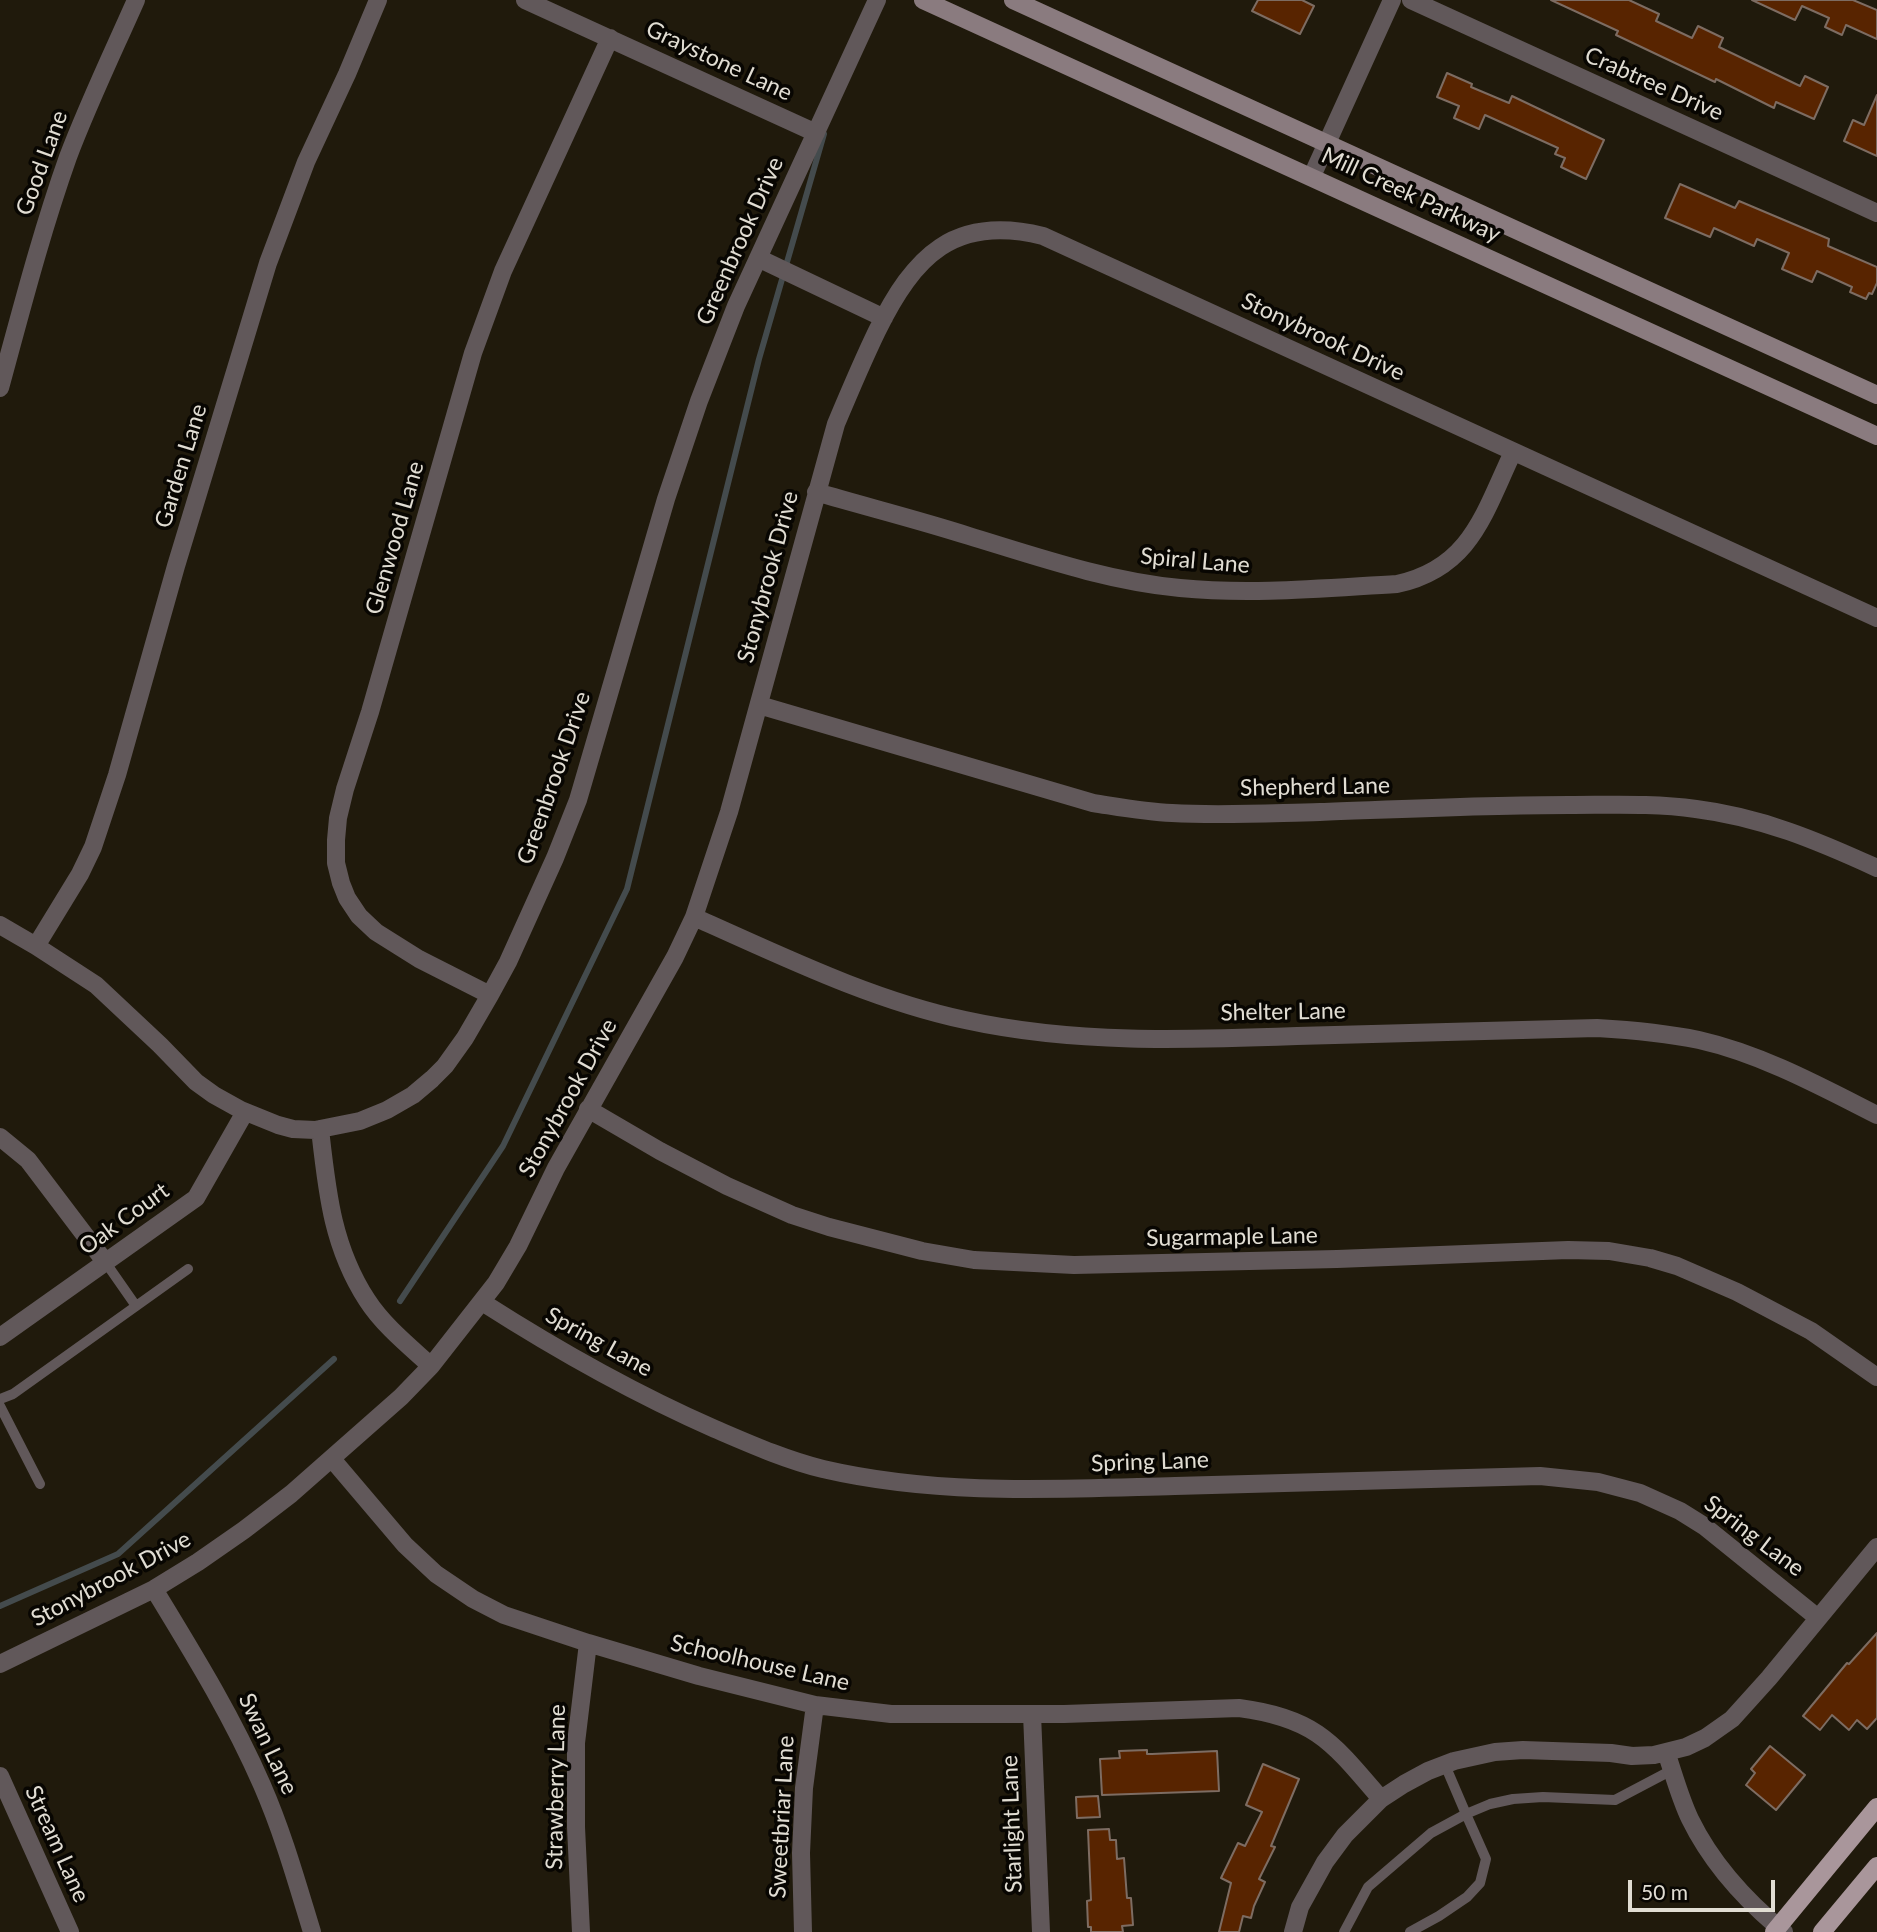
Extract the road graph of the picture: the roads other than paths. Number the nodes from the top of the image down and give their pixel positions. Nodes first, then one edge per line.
1 (136, 0) edge
2 (378, 0) edge
3 (525, 0) edge
4 (877, 0) edge
5 (923, 0) edge
6 (1013, 0) edge
7 (1392, 0) edge
8 (1411, 0) edge
9 (610, 38) junction
10 (816, 133) junction
11 (1327, 143) junction
12 (1312, 176) junction
13 (1877, 213) edge
14 (758, 258) junction
15 (884, 318) junction
16 (0, 388) edge
17 (1877, 395) edge
18 (1877, 436) edge
19 (1513, 452) junction
20 (816, 492) junction
21 (1877, 618) edge
22 (759, 705) junction
23 (1877, 867) edge
24 (694, 917) junction
25 (0, 925) edge
26 (36, 946) junction
27 (490, 995) junction
28 (588, 1109) junction
29 (245, 1112) junction
30 (1877, 1115) edge
31 (320, 1129) junction
32 (0, 1137) edge
33 (106, 1263) junction
34 (188, 1269) dead end
35 (482, 1302) junction
36 (136, 1306) junction
37 (0, 1337) edge
38 (431, 1366) junction
39 (1877, 1377) edge
40 (0, 1399) edge
41 (0, 1406) edge
42 (332, 1459) junction
43 (40, 1484) dead end
44 (1877, 1547) edge
45 (154, 1588) junction
46 (1818, 1618) junction
47 (588, 1643) junction
48 (0, 1664) edge
49 (814, 1705) junction
50 (1032, 1714) junction
51 (1669, 1761) junction
52 (1446, 1765) junction
53 (0, 1776) edge
54 (1381, 1799) junction
55 (1877, 1807) edge
56 (1466, 1814) junction
57 (1877, 1866) edge
58 (1779, 1930) edge
59 (70, 1932) edge
60 (312, 1932) edge
61 (582, 1932) edge
62 (803, 1932) edge
63 (1041, 1932) edge
64 (1293, 1932) edge
65 (1344, 1932) edge
66 (1410, 1932) edge
67 (1822, 1932) edge

1 - 16 street, Good Lane
2 - 26 street, Garden Lane
3 - 9 street, Graystone Lane
4 - 10 street, Greenbrook Drive
5 - 12 main road, Mill Creek Parkway
6 - 11 main road, Mill Creek Parkway
7 - 11 street
8 - 13 street, Crabtree Drive
9 - 10 street, Graystone Lane
9 - 27 street, Glenwood Lane
10 - 14 street, Greenbrook Drive
11 - 12 street
11 - 17 main road, Mill Creek Parkway
12 - 18 main road, Mill Creek Parkway
14 - 15 street
14 - 27 street, Greenbrook Drive
15 - 19 street, Stonybrook Drive
15 - 20 street, Stonybrook Drive
19 - 20 street, Spiral Lane
19 - 21 street, Stonybrook Drive
20 - 22 street, Stonybrook Drive
22 - 23 street, Shepherd Lane
22 - 24 street, Stonybrook Drive
24 - 28 street, Stonybrook Drive
24 - 30 street, Shelter Lane
25 - 26 street, Greenbrook Drive
26 - 29 street, Greenbrook Drive
27 - 31 street, Greenbrook Drive
28 - 35 street, Stonybrook Drive
28 - 39 street, Sugarmaple Lane
29 - 31 street, Greenbrook Drive
29 - 33 street, Oak Court
31 - 38 street
32 - 33 street
33 - 36 lane
33 - 37 street, Oak Court
34 - 36 lane
35 - 38 street, Stonybrook Drive
35 - 46 street, Spring Lane
36 - 40 lane
38 - 42 street, Stonybrook Drive
41 - 43 lane
42 - 45 street, Stonybrook Drive
42 - 47 street, Schoolhouse Lane
44 - 46 street
45 - 48 street, Stonybrook Drive
45 - 60 street, Swan Lane
46 - 51 street
47 - 49 street, Schoolhouse Lane
47 - 61 street, Strawberry Lane
49 - 50 street, Schoolhouse Lane
49 - 62 street, Sweetbriar Lane
50 - 54 street, Schoolhouse Lane
50 - 63 street, Starlight Lane
51 - 52 street
51 - 56 lane
51 - 58 street
52 - 54 street
52 - 56 lane
53 - 59 street, Stream Lane
54 - 64 street
55 - 58 main road
56 - 65 lane
56 - 66 lane
57 - 67 main road

